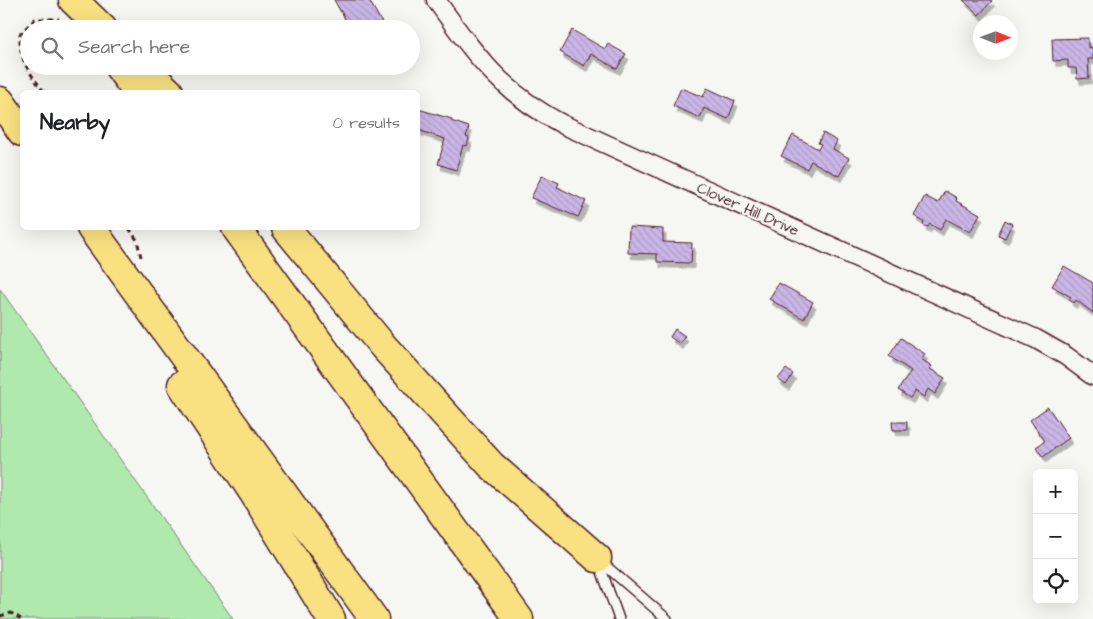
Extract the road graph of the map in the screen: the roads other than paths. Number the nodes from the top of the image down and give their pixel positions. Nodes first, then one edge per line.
1 (436, 0) edge
2 (68, 6) edge
3 (82, 20) edge
4 (89, 20) edge
5 (125, 75) edge
6 (151, 75) edge
7 (136, 90) edge
8 (167, 90) edge
9 (0, 101) edge
10 (20, 129) edge
11 (83, 230) edge
12 (92, 230) edge
13 (237, 230) edge
14 (288, 230) edge
15 (1093, 376) edge
16 (597, 558) junction
17 (331, 619) edge
18 (374, 619) edge
19 (519, 619) edge
20 (619, 619) edge
21 (667, 619) edge

1 - 15 street, Clover Hill Drive
2 - 3 highway
2 - 4 highway
5 - 7 highway
6 - 8 highway
9 - 10 highway
11 - 17 highway
12 - 18 highway
13 - 19 highway
14 - 16 highway
16 - 20 lane
16 - 21 lane

